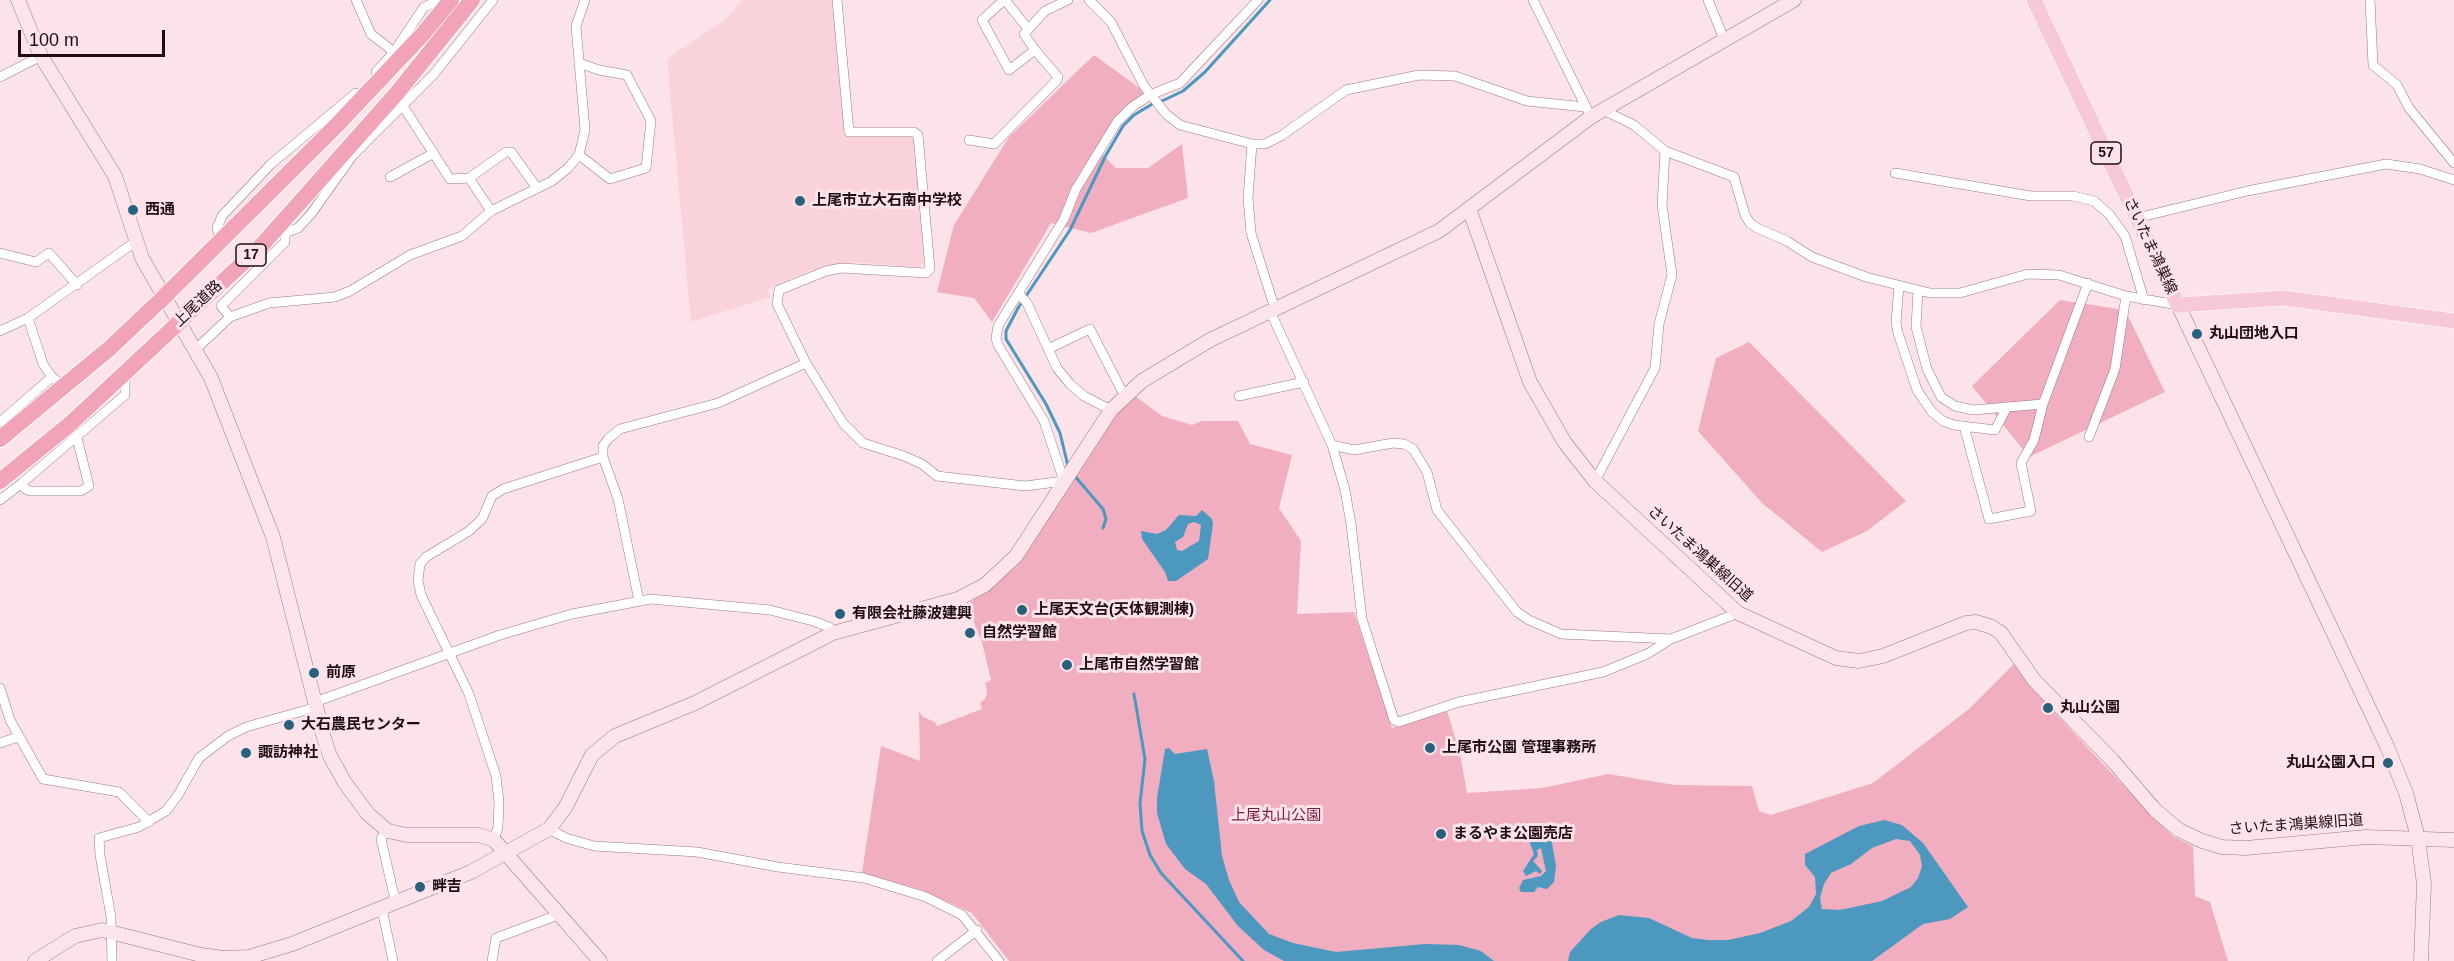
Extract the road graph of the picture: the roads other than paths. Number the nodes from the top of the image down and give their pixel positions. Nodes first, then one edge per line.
1 (18, 0) edge
2 (356, 0) edge
3 (472, 0) edge
4 (493, 0) edge
5 (585, 0) edge
6 (837, 0) edge
7 (1004, 0) edge
8 (1068, 0) edge
9 (1089, 0) edge
10 (1258, 0) edge
11 (1533, 0) edge
12 (1708, 0) edge
13 (1794, 0) edge
14 (2034, 0) edge
15 (2370, 0) edge
16 (430, 1) edge
17 (450, 1) edge
18 (1028, 29) junction
19 (1724, 39) junction
20 (1035, 50) junction
21 (394, 52) junction
22 (41, 56) junction
23 (579, 63) junction
24 (0, 77) edge
25 (1150, 95) junction
26 (403, 106) junction
27 (1603, 110) junction
28 (1588, 112) junction
29 (969, 140) dead end
30 (1252, 144) junction
31 (1665, 151) junction
32 (434, 153) junction
33 (579, 155) junction
34 (2454, 163) edge
35 (1895, 173) dead end
36 (390, 177) dead end
37 (469, 178) junction
38 (2454, 180) edge
39 (537, 188) junction
40 (491, 211) junction
41 (1470, 211) junction
42 (2137, 218) junction
43 (280, 232) junction
44 (220, 240) junction
45 (135, 242) junction
46 (0, 253) edge
47 (2088, 284) junction
48 (77, 285) junction
49 (1899, 286) junction
50 (1918, 291) junction
51 (1018, 293) junction
52 (2126, 296) junction
53 (164, 297) junction
54 (2144, 300) junction
55 (2178, 305) junction
56 (1273, 310) junction
57 (230, 317) junction
58 (28, 318) junction
59 (180, 321) junction
60 (2454, 321) edge
61 (0, 331) edge
62 (196, 349) junction
63 (1048, 349) junction
64 (806, 363) junction
65 (125, 373) junction
66 (58, 381) junction
67 (1304, 382) junction
68 (1124, 395) junction
69 (1239, 396) dead end
70 (2043, 404) junction
71 (2007, 407) junction
72 (1111, 410) junction
73 (0, 422) edge
74 (1964, 426) junction
75 (2089, 437) dead end
76 (77, 438) junction
77 (0, 439) edge
78 (1332, 445) junction
79 (603, 457) junction
80 (0, 481) edge
81 (1064, 481) junction
82 (1595, 481) junction
83 (22, 483) junction
84 (0, 500) edge
85 (639, 602) junction
86 (1738, 613) junction
87 (833, 633) junction
88 (1671, 639) junction
89 (449, 655) junction
90 (0, 688) edge
91 (316, 705) junction
92 (18, 737) junction
93 (0, 743) edge
94 (149, 822) junction
95 (549, 829) junction
96 (386, 830) junction
97 (2418, 838) junction
98 (494, 840) junction
99 (2454, 840) edge
100 (503, 853) junction
101 (396, 904) junction
102 (382, 909) junction
103 (558, 915) junction
104 (977, 930) junction
105 (112, 931) junction
106 (222, 960) edge
107 (34, 961) edge
108 (112, 961) edge
109 (393, 961) edge
110 (492, 961) edge
111 (600, 961) edge
112 (937, 961) edge
113 (999, 961) edge
114 (2421, 961) edge

1 - 22 street
2 - 21 street
3 - 43 highway, 上尾道路 / 17
4 - 26 street
5 - 23 street
6 - 64 street
7 - 18 street
7 - 20 street
8 - 18 street
9 - 25 street
10 - 25 street
11 - 28 street
12 - 19 street
13 - 19 street
14 - 42 main road, さいたま鴻巣線 / 57
15 - 34 street
16 - 17 street
16 - 21 street
17 - 44 highway, 上尾道路 / 17
18 - 20 street
19 - 27 street
20 - 29 street
21 - 44 street
22 - 24 street
22 - 45 street
23 - 33 street
23 - 33 street
25 - 30 street
25 - 51 street
26 - 32 street
26 - 43 street
27 - 28 street
27 - 31 street
28 - 30 street
28 - 41 street
30 - 56 street
31 - 49 street
31 - 82 street
32 - 36 street
32 - 37 street
33 - 39 street
35 - 54 street
37 - 39 street
37 - 40 street
38 - 42 street
39 - 40 street
40 - 57 street
41 - 56 street
41 - 82 street, さいたま鴻巣線旧道
42 - 55 main road, さいたま鴻巣線 / 57
43 - 57 street
43 - 59 highway, 上尾道路 / 17
44 - 53 highway, 上尾道路 / 17
45 - 48 street
45 - 53 street
46 - 48 street
47 - 50 street
47 - 52 street
47 - 70 street
48 - 58 street
49 - 50 street
49 - 74 street
50 - 71 street
51 - 63 street
51 - 81 street
52 - 54 street
52 - 75 street
53 - 59 street
53 - 66 highway, 上尾道路 / 17
54 - 55 street
55 - 60 main road, さいたま鴻巣線
55 - 97 street
56 - 67 street
56 - 68 street
57 - 62 street
58 - 61 street
58 - 66 street
59 - 62 street
59 - 65 highway, 上尾道路 / 17
62 - 91 street
63 - 68 street
63 - 72 street
64 - 79 street
64 - 81 street
65 - 76 street
65 - 80 highway, 上尾道路 / 17
66 - 73 street
66 - 77 highway, 上尾道路 / 17
67 - 69 street
67 - 78 street
68 - 72 street
70 - 71 street
70 - 74 street
71 - 74 street
72 - 81 street
76 - 83 street
76 - 83 street
78 - 88 street
78 - 88 street
79 - 85 street
79 - 89 street
81 - 87 street
82 - 86 street, さいたま鴻巣線旧道
83 - 84 street
85 - 87 street
85 - 89 street
86 - 88 street
86 - 97 street, さいたま鴻巣線旧道
87 - 95 street
89 - 91 street
89 - 98 street
90 - 92 street
91 - 94 street
91 - 96 street
92 - 93 street
92 - 94 street
94 - 105 street
95 - 100 street
95 - 104 street
96 - 98 street
96 - 101 street
97 - 99 street, さいたま鴻巣線旧道
97 - 114 street
98 - 100 street
100 - 101 street
100 - 103 street
101 - 102 street
102 - 106 street
102 - 109 street
103 - 110 street
103 - 111 street
104 - 112 street
104 - 113 street
105 - 106 street
105 - 107 street
105 - 108 street

